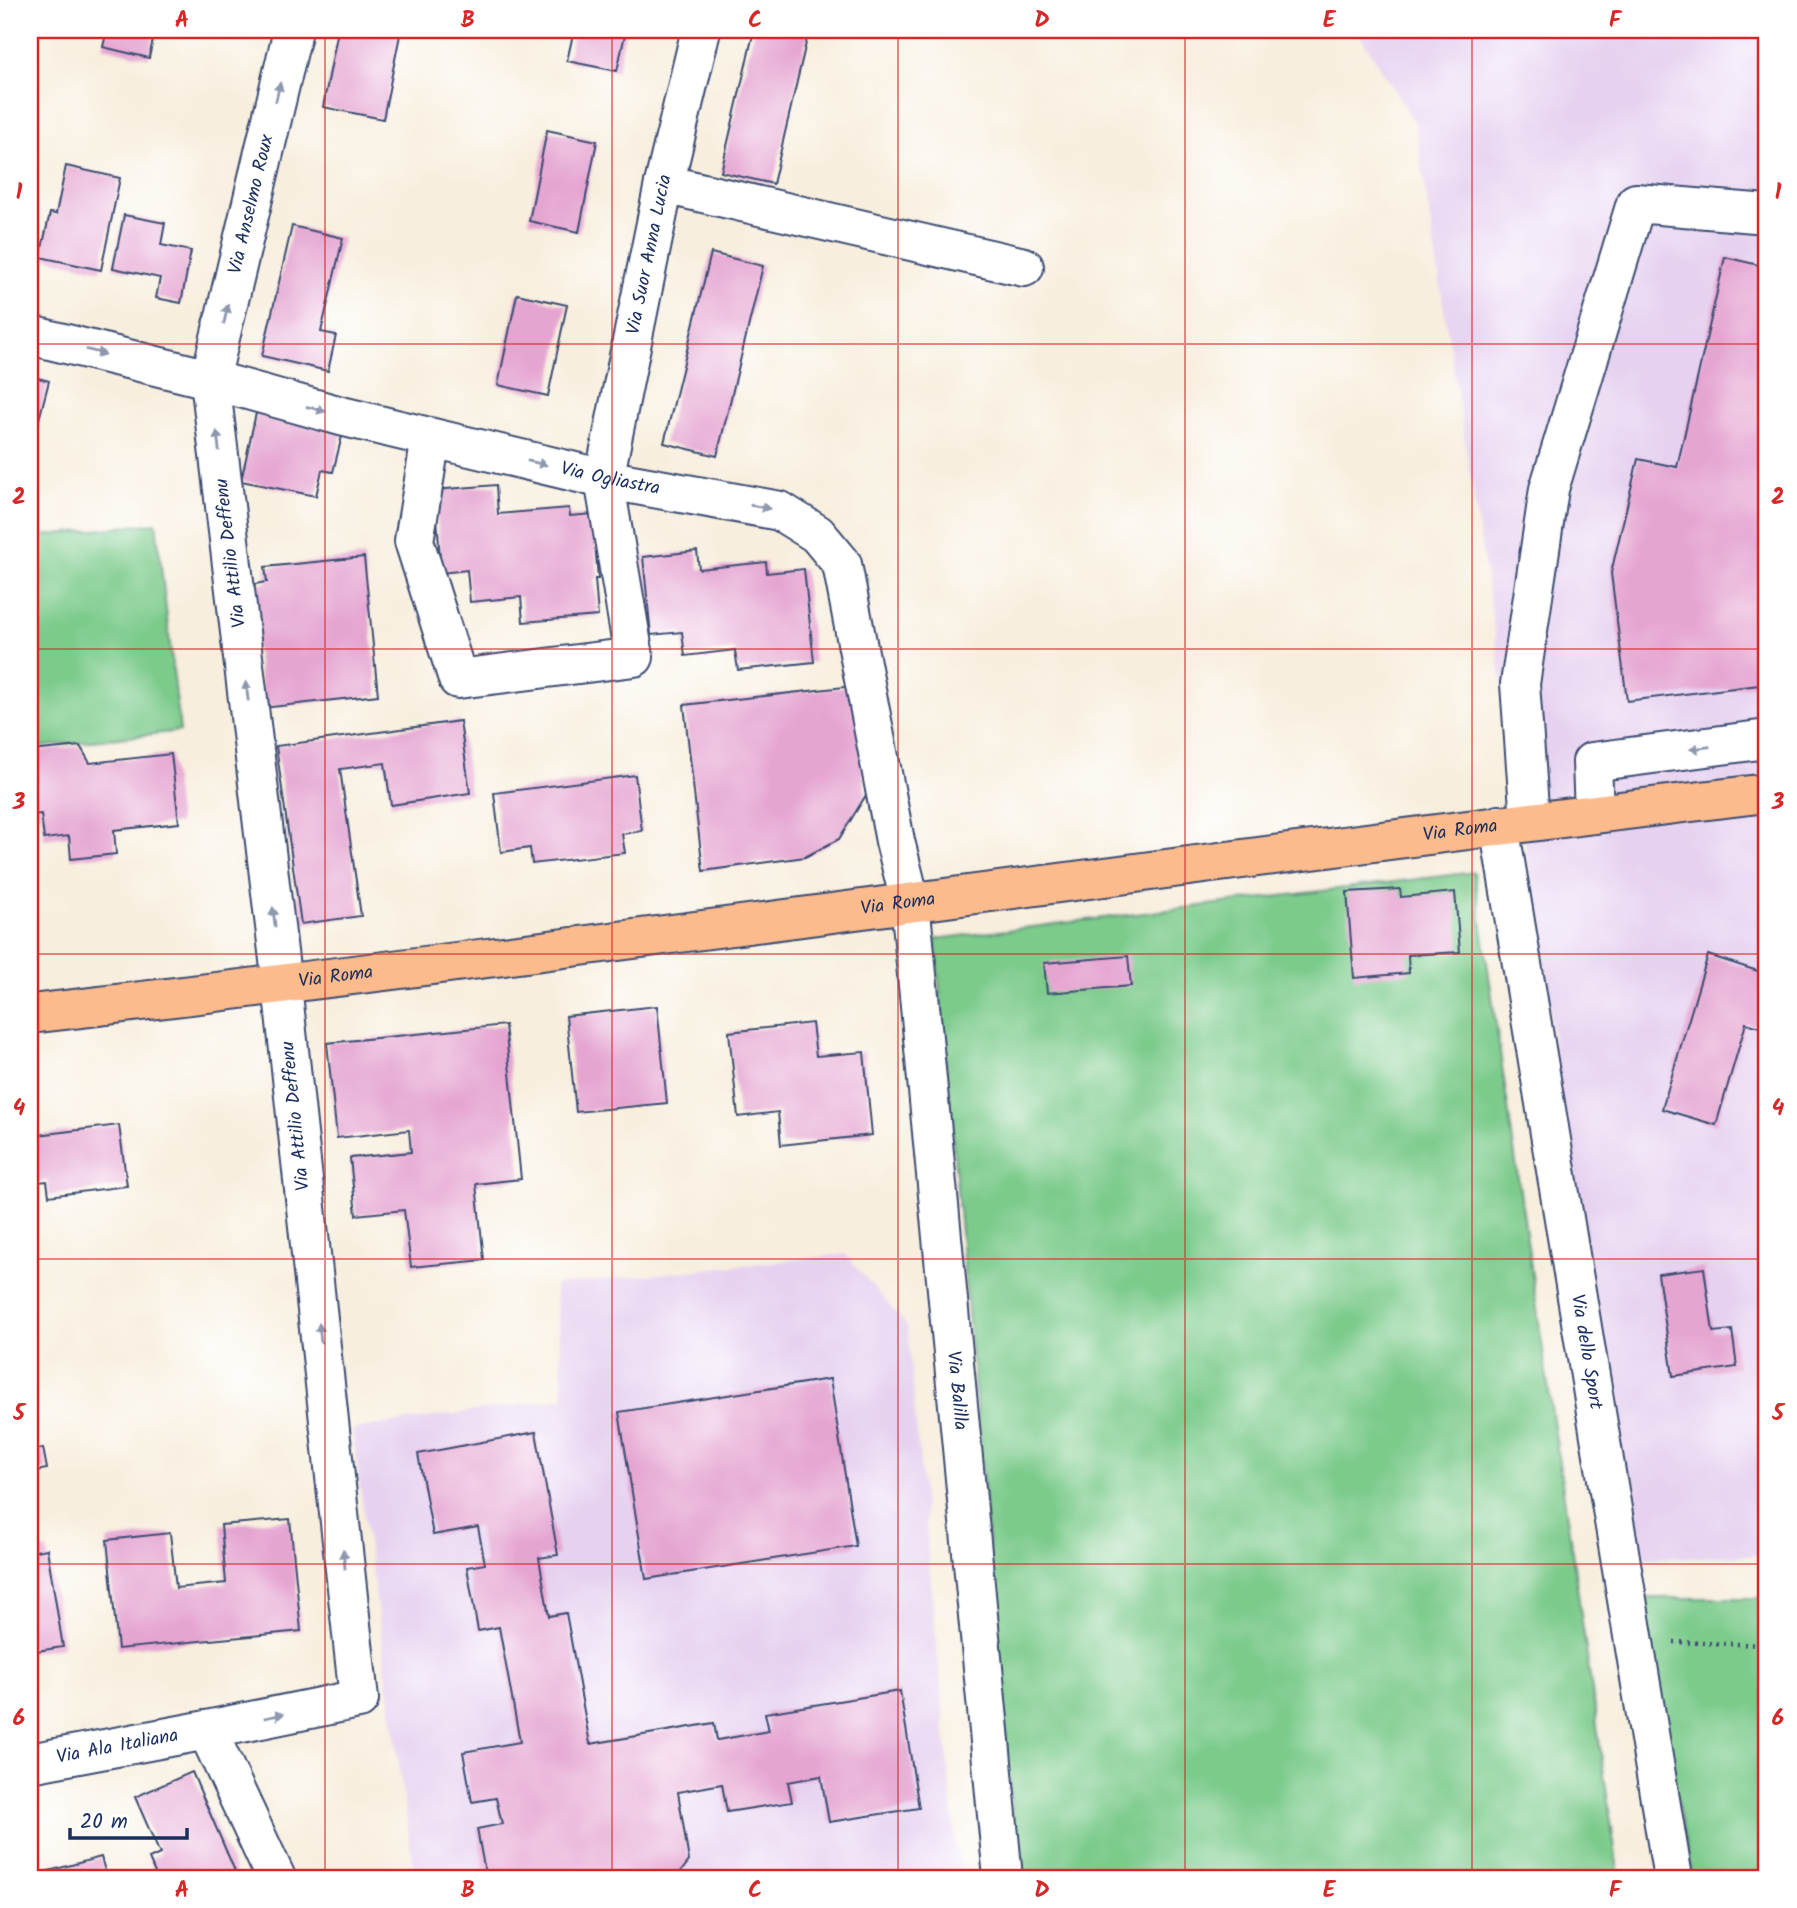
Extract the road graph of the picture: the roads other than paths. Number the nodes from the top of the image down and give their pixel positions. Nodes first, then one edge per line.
1 (293, 30) edge
2 (701, 30) edge
3 (664, 184) junction
4 (1767, 214) edge
5 (1024, 267) dead end
6 (30, 335) edge
7 (210, 380) junction
8 (431, 438) junction
9 (604, 479) junction
10 (1767, 739) edge
11 (1767, 793) edge
12 (1594, 814) junction
13 (1514, 823) junction
14 (910, 901) junction
15 (282, 985) junction
16 (30, 1014) edge
17 (207, 1730) junction
18 (30, 1763) edge
19 (276, 1878) edge
20 (1003, 1878) edge
21 (1672, 1878) edge

7 -> 1 street, Via Anselmo Roux
2 - 3 street, Via Suor Anna Lucia
3 - 5 street
3 - 9 street, Via Suor Anna Lucia
4 - 13 street, Via dello Sport
6 -> 7 street, Via Ogliastra
7 -> 8 street, Via Ogliastra
15 -> 7 street, Via Attilio Deffenu
8 -> 9 street, Via Ogliastra
8 - 9 street
9 -> 14 street, Via Ogliastra
10 -> 12 street
11 - 12 main road, Via Roma
12 - 13 main road, Via Roma
13 - 14 main road, Via Roma
13 - 21 street, Via dello Sport
14 - 15 main road, Via Roma
14 - 20 street, Via Balilla
15 - 16 main road, Via Roma
17 -> 15 street, Via Attilio Deffenu
17 - 18 street, Via Ala Italiana
17 - 19 street

